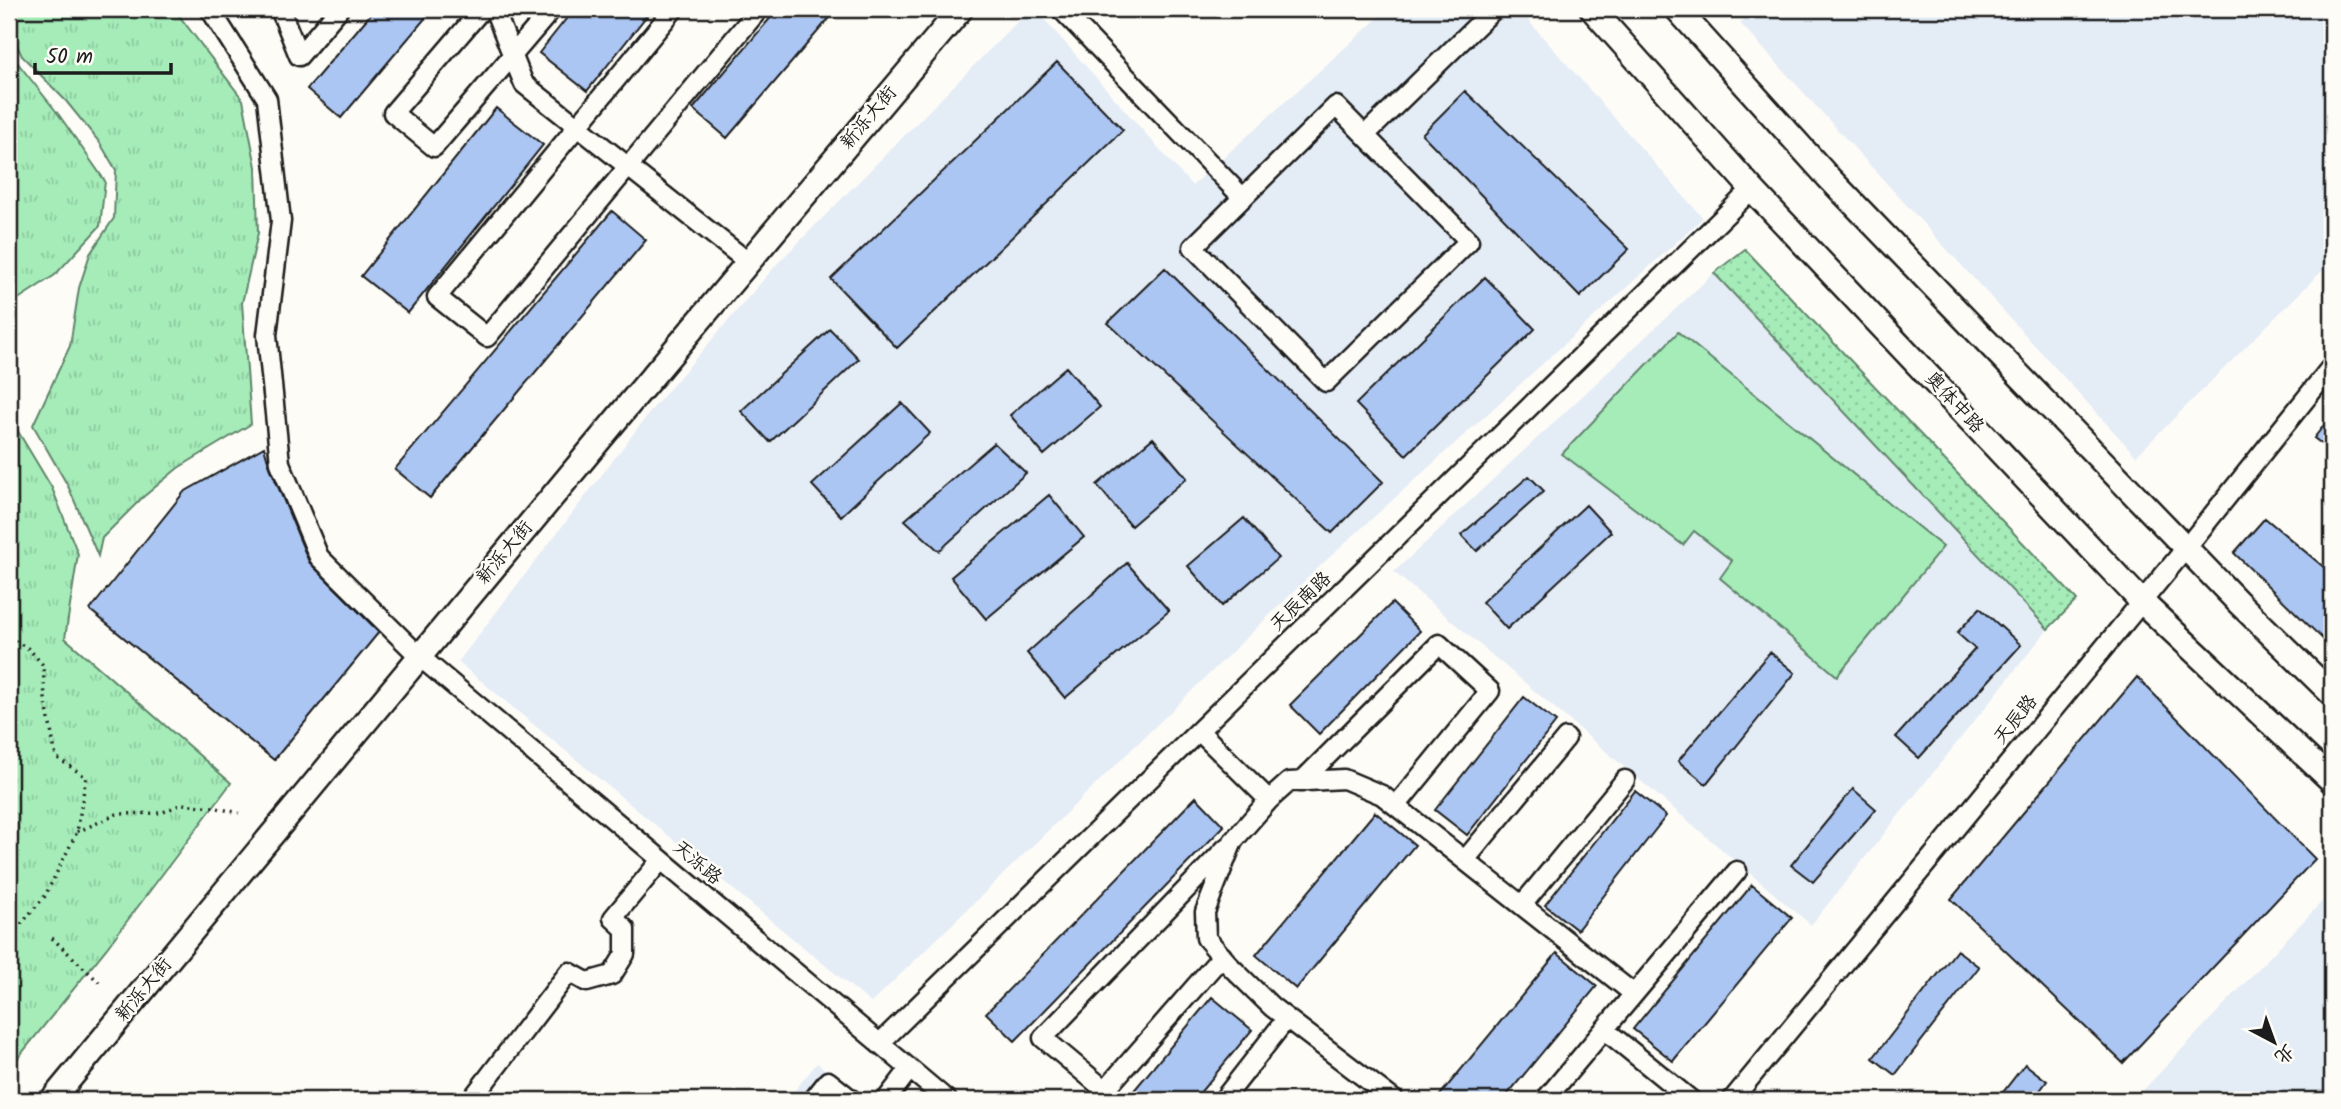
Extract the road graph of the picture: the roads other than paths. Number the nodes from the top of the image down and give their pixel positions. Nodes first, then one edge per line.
1 (210, 9) edge
2 (280, 9) edge
3 (339, 9) edge
4 (482, 9) edge
5 (494, 9) edge
6 (552, 9) edge
7 (674, 9) edge
8 (759, 9) edge
9 (961, 9) edge
10 (1061, 9) edge
11 (1494, 9) edge
12 (1592, 9) edge
13 (1677, 9) edge
14 (513, 55) junction
15 (577, 127) junction
16 (1364, 135) junction
17 (628, 167) junction
18 (1752, 189) junction
19 (1243, 198) junction
20 (748, 262) junction
21 (2332, 366) edge
22 (2186, 548) junction
23 (2141, 601) junction
24 (420, 657) junction
25 (2332, 694) edge
26 (1199, 731) junction
27 (1566, 738) dead end
28 (1625, 780) dead end
29 (2332, 781) edge
30 (1301, 782) junction
31 (1269, 800) junction
32 (1396, 806) junction
33 (1233, 841) junction
34 (661, 860) junction
35 (1465, 860) junction
36 (1737, 871) dead end
37 (1522, 905) junction
38 (1222, 956) junction
39 (1634, 994) junction
40 (1287, 1018) junction
41 (1605, 1030) junction
42 (879, 1044) junction
43 (909, 1069) junction
44 (52, 1100) edge
45 (471, 1100) edge
46 (813, 1100) edge
47 (852, 1100) edge
48 (886, 1100) edge
49 (947, 1100) edge
50 (1223, 1100) edge
51 (1394, 1100) edge
52 (1545, 1100) edge
53 (1691, 1100) edge
54 (1732, 1100) edge

1 - 24 street, 天泺路
2 - 3 street
4 - 14 street
5 - 14 street
6 - 14 street
7 - 15 street
8 - 17 street
9 - 20 main road, 新泺大街
10 - 19 street
11 - 16 street
12 - 18 main road, 奥体中路
13 - 22 main road
14 - 15 street
15 - 17 street
15 - 17 street
16 - 19 street
16 - 19 street
17 - 20 street
18 - 23 main road, 奥体中路
18 - 26 street, 天辰南路
20 - 24 main road, 新泺大街
21 - 22 street, 天辰路
22 - 23 street, 天辰路
22 - 25 main road
23 - 29 main road, 奥体中路
23 - 54 street, 天辰路
24 - 34 street, 天泺路
24 - 44 main road, 新泺大街
26 - 31 street
26 - 42 street, 天辰南路
27 - 35 street
28 - 37 street
30 - 31 street
30 - 32 street
30 - 32 street
31 - 33 street
32 - 35 street
33 - 38 street
33 - 38 street
34 - 42 street, 天泺路
34 - 45 street
35 - 37 street
36 - 39 street
37 - 39 street
38 - 40 street
39 - 41 street
40 - 50 street
40 - 51 street
41 - 52 street
41 - 53 street
42 - 43 street, 天泺路
43 - 48 street
43 - 49 street, 天泺路
46 - 47 street

